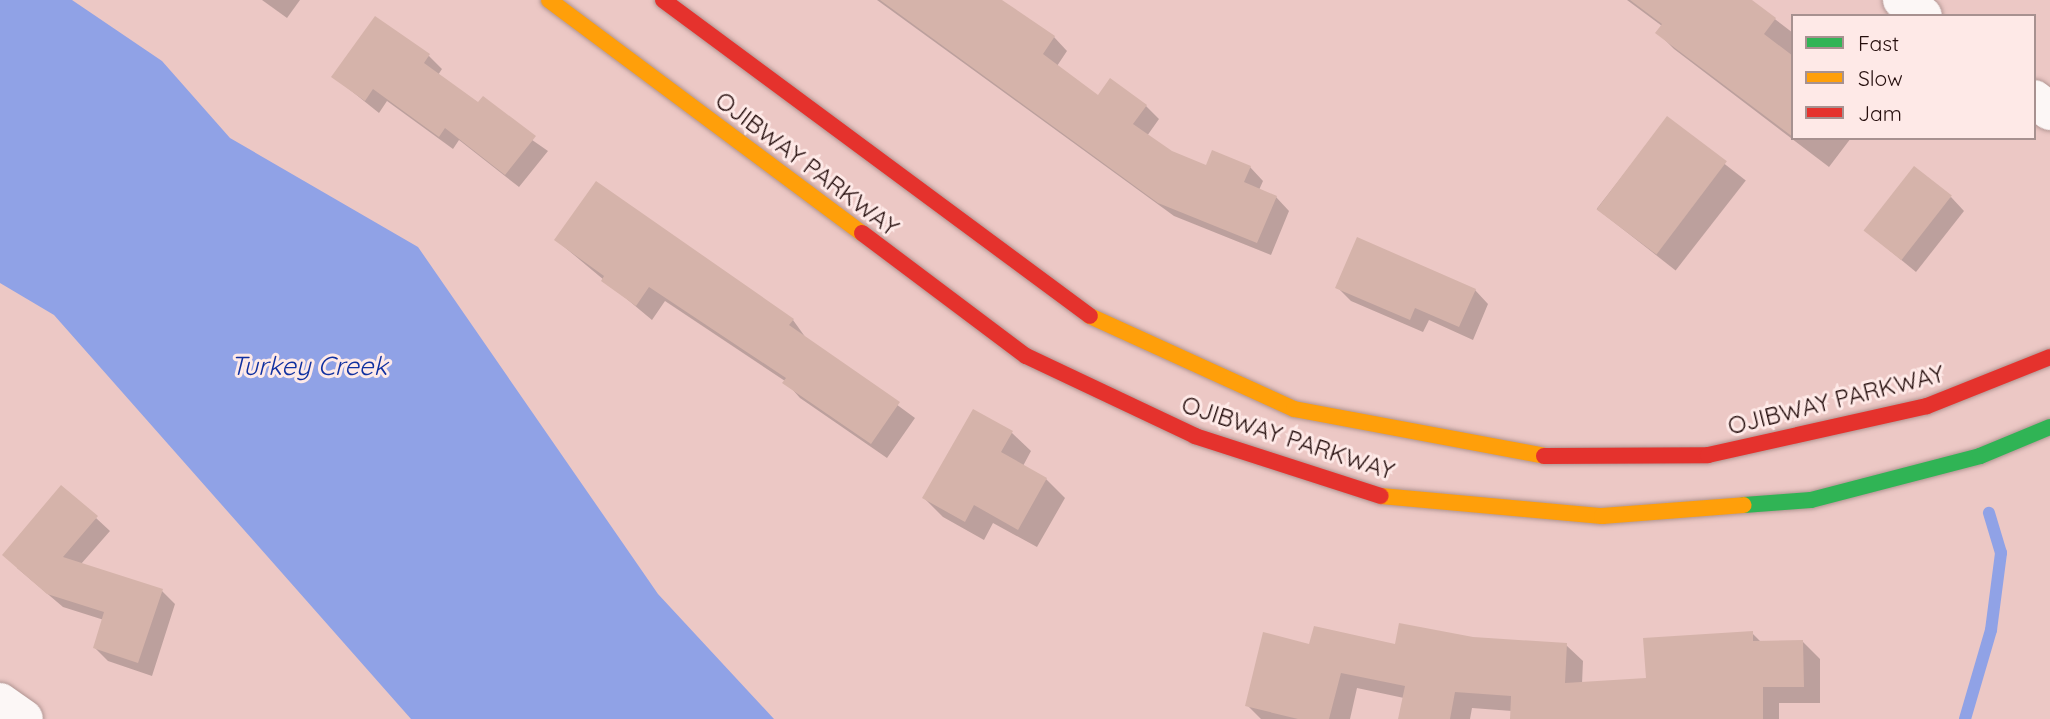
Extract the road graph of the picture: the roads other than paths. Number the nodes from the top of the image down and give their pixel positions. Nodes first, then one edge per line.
1 (549, 0) edge
2 (663, 0) edge
3 (1902, 0) edge
4 (1920, 14) edge
5 (2050, 357) edge
6 (2050, 426) edge
7 (0, 702) edge
8 (24, 719) edge

1 - 6 main road, OJIBWAY PARKWAY
2 - 5 main road, OJIBWAY PARKWAY
3 - 4 street
7 - 8 street

